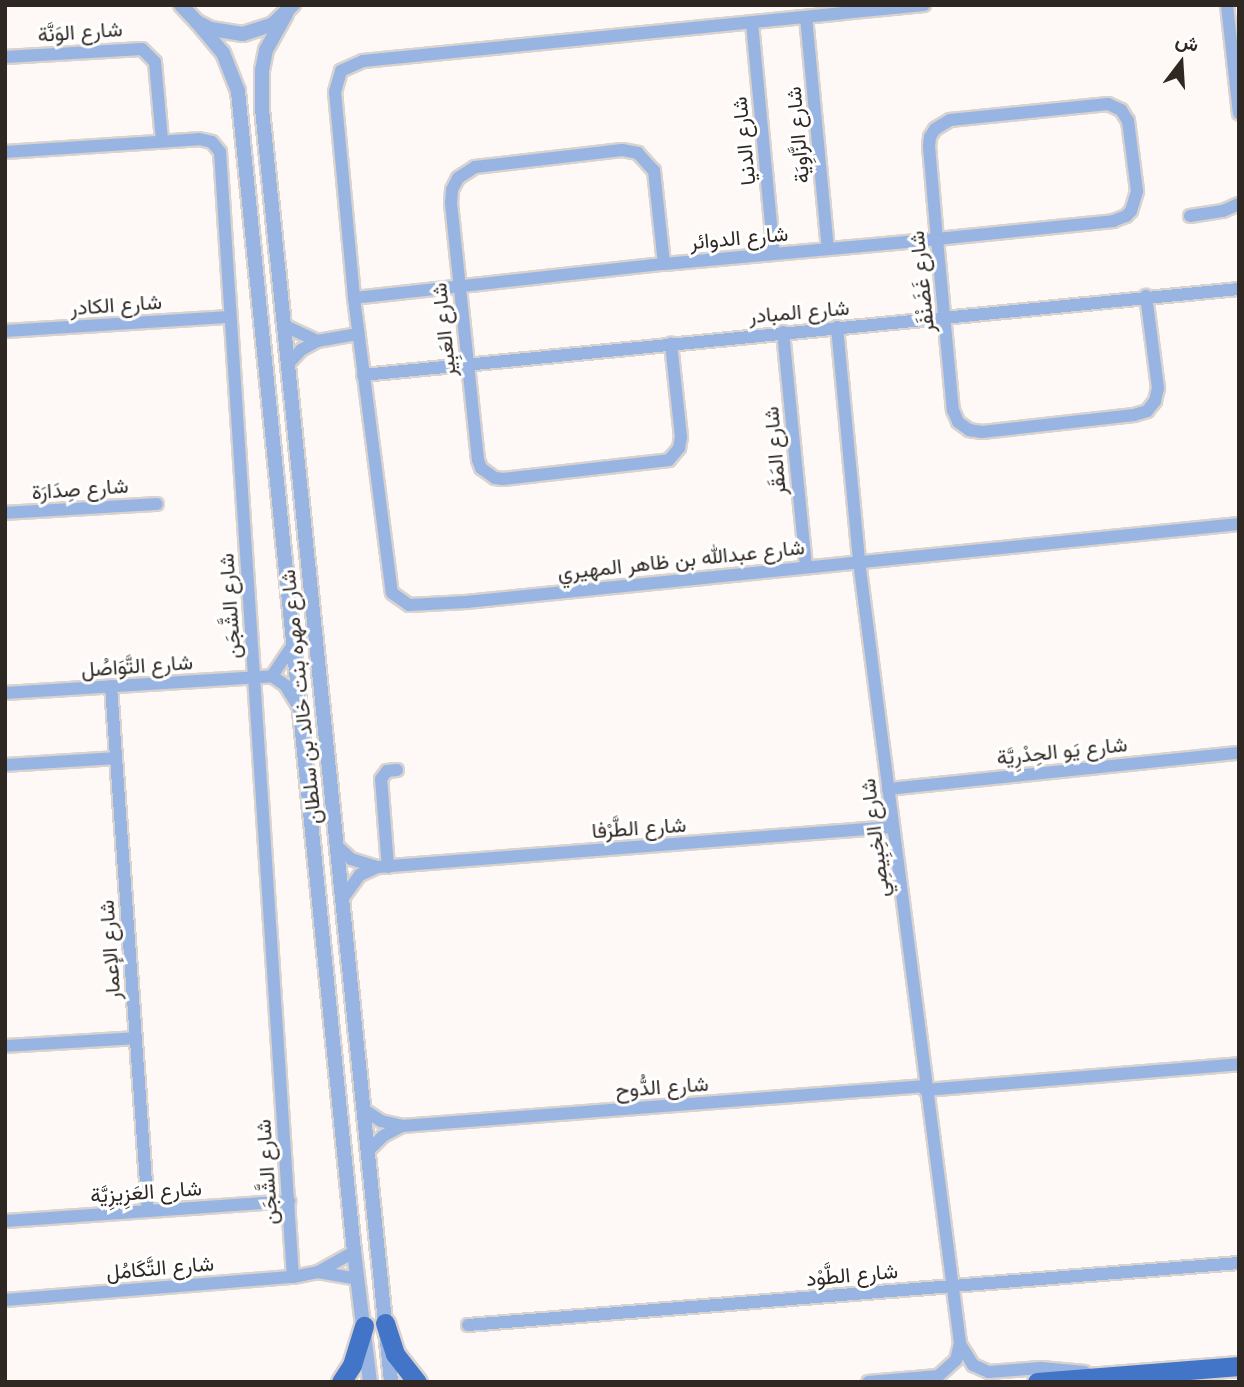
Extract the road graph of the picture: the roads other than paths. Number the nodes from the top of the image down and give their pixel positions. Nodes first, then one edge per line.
1 (924, 5) edge
2 (1227, 5) edge
3 (289, 10) edge
4 (185, 11) edge
5 (806, 17) junction
6 (751, 23) junction
7 (5, 57) edge
8 (1239, 113) edge
9 (162, 141) junction
10 (5, 152) edge
11 (1239, 204) edge
12 (1126, 216) joint
13 (1190, 216) dead end
14 (937, 239) junction
15 (828, 249) junction
16 (774, 254) junction
17 (664, 264) junction
18 (458, 285) junction
19 (1239, 289) edge
20 (1146, 296) junction
21 (354, 298) junction
22 (230, 317) junction
23 (945, 317) junction
24 (283, 325) junction
25 (837, 327) junction
26 (5, 331) edge
27 (783, 332) junction
28 (358, 334) junction
29 (317, 341) junction
30 (671, 344) junction
31 (288, 364) junction
32 (467, 365) junction
33 (363, 375) junction
34 (157, 503) dead end
35 (5, 513) edge
36 (1239, 524) edge
37 (859, 561) junction
38 (806, 566) junction
39 (294, 643) junction
40 (272, 676) junction
41 (254, 678) junction
42 (111, 686) junction
43 (5, 693) edge
44 (302, 712) junction
45 (1239, 753) edge
46 (116, 758) junction
47 (5, 765) edge
48 (397, 771) dead end
49 (888, 789) junction
50 (892, 827) junction
51 (337, 846) junction
52 (383, 867) junction
53 (343, 898) junction
54 (136, 1038) junction
55 (5, 1046) edge
56 (1239, 1064) edge
57 (925, 1088) junction
58 (363, 1109) junction
59 (402, 1126) junction
60 (368, 1151) junction
61 (289, 1201) junction
62 (148, 1211) junction
63 (5, 1221) edge
64 (354, 1252) junction
65 (1239, 1263) edge
66 (318, 1272) junction
67 (293, 1277) junction
68 (357, 1279) junction
69 (954, 1287) junction
70 (5, 1300) edge
71 (385, 1323) junction
72 (468, 1325) dead end
73 (364, 1326) junction
74 (960, 1343) junction
75 (1239, 1366) edge
76 (1104, 1377) junction
77 (341, 1382) edge
78 (370, 1382) edge
79 (391, 1382) edge
80 (417, 1382) edge
81 (868, 1382) edge
82 (1037, 1382) edge

1 - 5 street, شارع عبدالله بن ظاهر المهيري
2 - 8 street
3 - 4 street
3 - 24 street, شارع مهره بنت خالد بن سلطان
4 - 39 street, شارع مهره بنت خالد بن سلطان
5 - 6 street, شارع عبدالله بن ظاهر المهيري
5 - 15 street, شارع الزَّاوِيَة
6 - 16 street, شارع الدنيا
6 - 21 street, شارع عبدالله بن ظاهر المهيري
7 - 9 street, شارع الوَنَّة
9 - 10 street, شارع الشَّجَن
9 - 22 street, شارع الشَّجَن
11 - 13 street
12 - 14 street, شارع الدوائر
12 - 14 street, شارع غَضَنْفَر
14 - 15 street, شارع الدوائر
14 - 23 street, شارع غَضَنْفَر
15 - 16 street, شارع الدوائر
16 - 17 street, شارع الدوائر
17 - 18 street, شارع الدوائر
17 - 18 street, شارع العَبِير
18 - 21 street, شارع الدوائر
18 - 32 street, شارع العَبِير
19 - 20 street, شارع المبادر
20 - 23 street, شارع المبادر
20 - 23 street, شارع غَضَنْفَر
21 - 28 street, شارع عبدالله بن ظاهر المهيري
22 - 26 street, شارع الكادر
22 - 41 street, شارع الشَّجَن
23 - 25 street, شارع المبادر
24 - 29 street
24 - 31 street, شارع مهره بنت خالد بن سلطان
25 - 27 street, شارع المبادر
25 - 37 street, شارع الخِبِيصِي
27 - 30 street, شارع المبادر
27 - 38 street, شارع المَقَر
28 - 29 street
28 - 33 street, شارع عبدالله بن ظاهر المهيري
29 - 31 street
30 - 32 street, شارع المبادر
30 - 32 street, شارع العَبِير
31 - 51 street, شارع مهره بنت خالد بن سلطان
32 - 33 street, شارع المبادر
33 - 38 street, شارع عبدالله بن ظاهر المهيري
34 - 35 street, شارع صِدَارَة
36 - 37 street, شارع عبدالله بن ظاهر المهيري
37 - 38 street, شارع عبدالله بن ظاهر المهيري
37 - 49 street, شارع الخِبِيصِي
39 - 40 street
39 - 44 street, شارع مهره بنت خالد بن سلطان
40 - 41 street, شارع التَّوَاصُل
40 - 44 street
41 - 42 street, شارع التَّوَاصُل
41 - 61 street, شارع الشَّجَن
42 - 43 street, شارع التَّوَاصُل
42 - 46 street, شارع الإعمار
44 - 64 street, شارع مهره بنت خالد بن سلطان
45 - 49 street, شارع يَو الحِدْرِيَّة
46 - 47 street
46 - 54 street, شارع الإعمار
48 - 52 street
49 - 50 street, شارع الخِبِيصِي
50 - 52 street, شارع الطَّرْفا
50 - 57 street, شارع الخِبِيصِي
51 - 52 street, شارع الطَّرْفا
51 - 53 street, شارع مهره بنت خالد بن سلطان
52 - 53 street, شارع الطَّرْفا
53 - 58 street, شارع مهره بنت خالد بن سلطان
54 - 55 street
54 - 62 street, شارع الإعمار
56 - 57 street, شارع الدُّوح
57 - 59 street, شارع الدُّوح
57 - 69 street, شارع الخِبِيصِي
58 - 59 street, شارع الدُّوح
58 - 60 street, شارع مهره بنت خالد بن سلطان
59 - 60 street
60 - 71 street, شارع مهره بنت خالد بن سلطان
61 - 62 street, شارع العَزِيزِيَّة
61 - 67 street, شارع الشَّجَن
62 - 63 street, شارع العَزِيزِيَّة
64 - 66 street, شارع التَّكَامُل
64 - 68 street, شارع مهره بنت خالد بن سلطان
65 - 69 street, شارع الطَّوْد
66 - 67 street, شارع التَّكَامُل
66 - 68 street, شارع التَّكَامُل
67 - 70 street, شارع التَّكَامُل
68 - 73 street, شارع مهره بنت خالد بن سلطان
69 - 72 street, شارع الطَّوْد
69 - 74 street, شارع الخِبِيصِي
71 - 79 street, شارع مهره بنت خالد بن سلطان
71 - 80 main road
73 - 77 main road
73 - 78 street, شارع مهره بنت خالد بن سلطان
74 - 76 street
74 - 81 street
75 - 76 main road
76 - 82 main road

